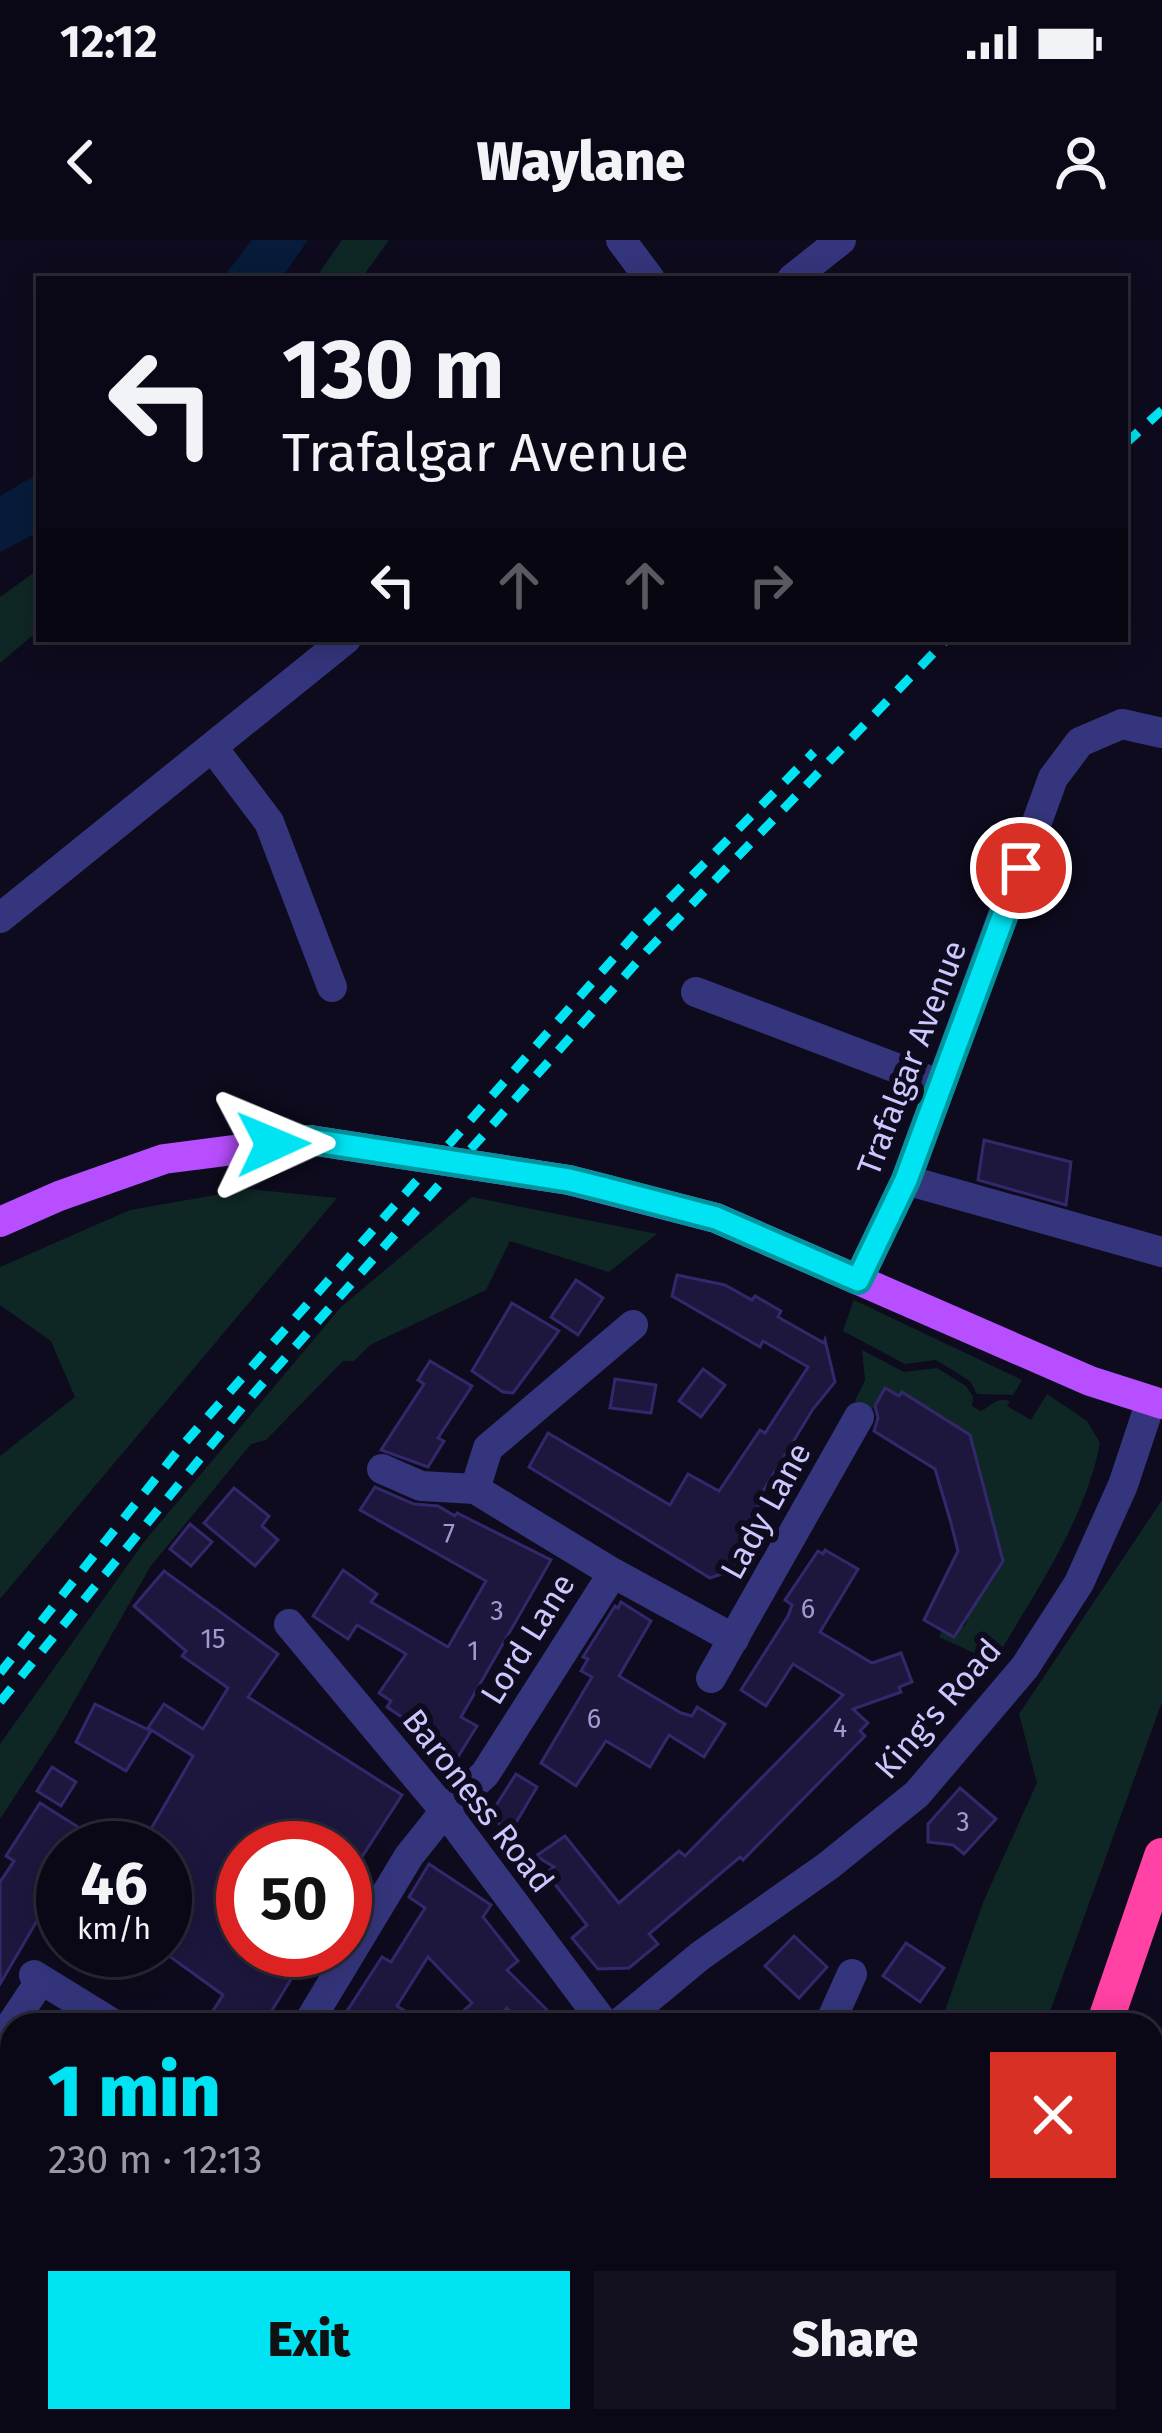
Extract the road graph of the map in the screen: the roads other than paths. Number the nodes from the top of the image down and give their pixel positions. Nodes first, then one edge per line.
1 (621, 240) edge
2 (841, 240) edge
3 (648, 276) edge
4 (796, 276) edge
5 (342, 642) edge
6 (1162, 733) edge
7 (213, 748) junction
8 (0, 918) edge
9 (332, 987) dead end
10 (696, 992) dead end
11 (940, 1085) junction
12 (906, 1180) junction
13 (0, 1222) edge
14 (1162, 1252) edge
15 (858, 1280) junction
16 (633, 1325) dead end
17 (1156, 1402) edge
18 (860, 1417) dead end
19 (382, 1469) dead end
20 (475, 1489) junction
21 (613, 1573) junction
22 (289, 1624) dead end
23 (734, 1640) junction
24 (711, 1678) dead end
25 (446, 1811) junction
26 (1162, 1856) edge
27 (852, 1974) dead end
28 (18, 2013) edge
29 (96, 2013) edge
30 (315, 2013) edge
31 (596, 2013) edge
32 (631, 2013) edge
33 (834, 2013) edge
34 (1107, 2013) edge

1 - 3 street
2 - 4 street
5 - 7 street
6 - 11 street, Trafalgar Avenue
7 - 8 street
7 - 9 street
10 - 11 street
11 - 12 street, Trafalgar Avenue
12 - 14 street
12 - 15 street, Trafalgar Avenue
13 - 15 main road, bridge
15 - 17 main road
16 - 20 street
17 - 32 street, King's Road
18 - 23 street, Lady Lane
19 - 20 street, Lord Lane
20 - 21 street, Lord Lane
21 - 23 street
21 - 25 street, Lord Lane
22 - 25 street, Baroness Road
23 - 24 street, Lady Lane
25 - 30 street, Lord Lane
25 - 31 street, Baroness Road
26 - 34 highway
27 - 33 street
28 - 29 street

